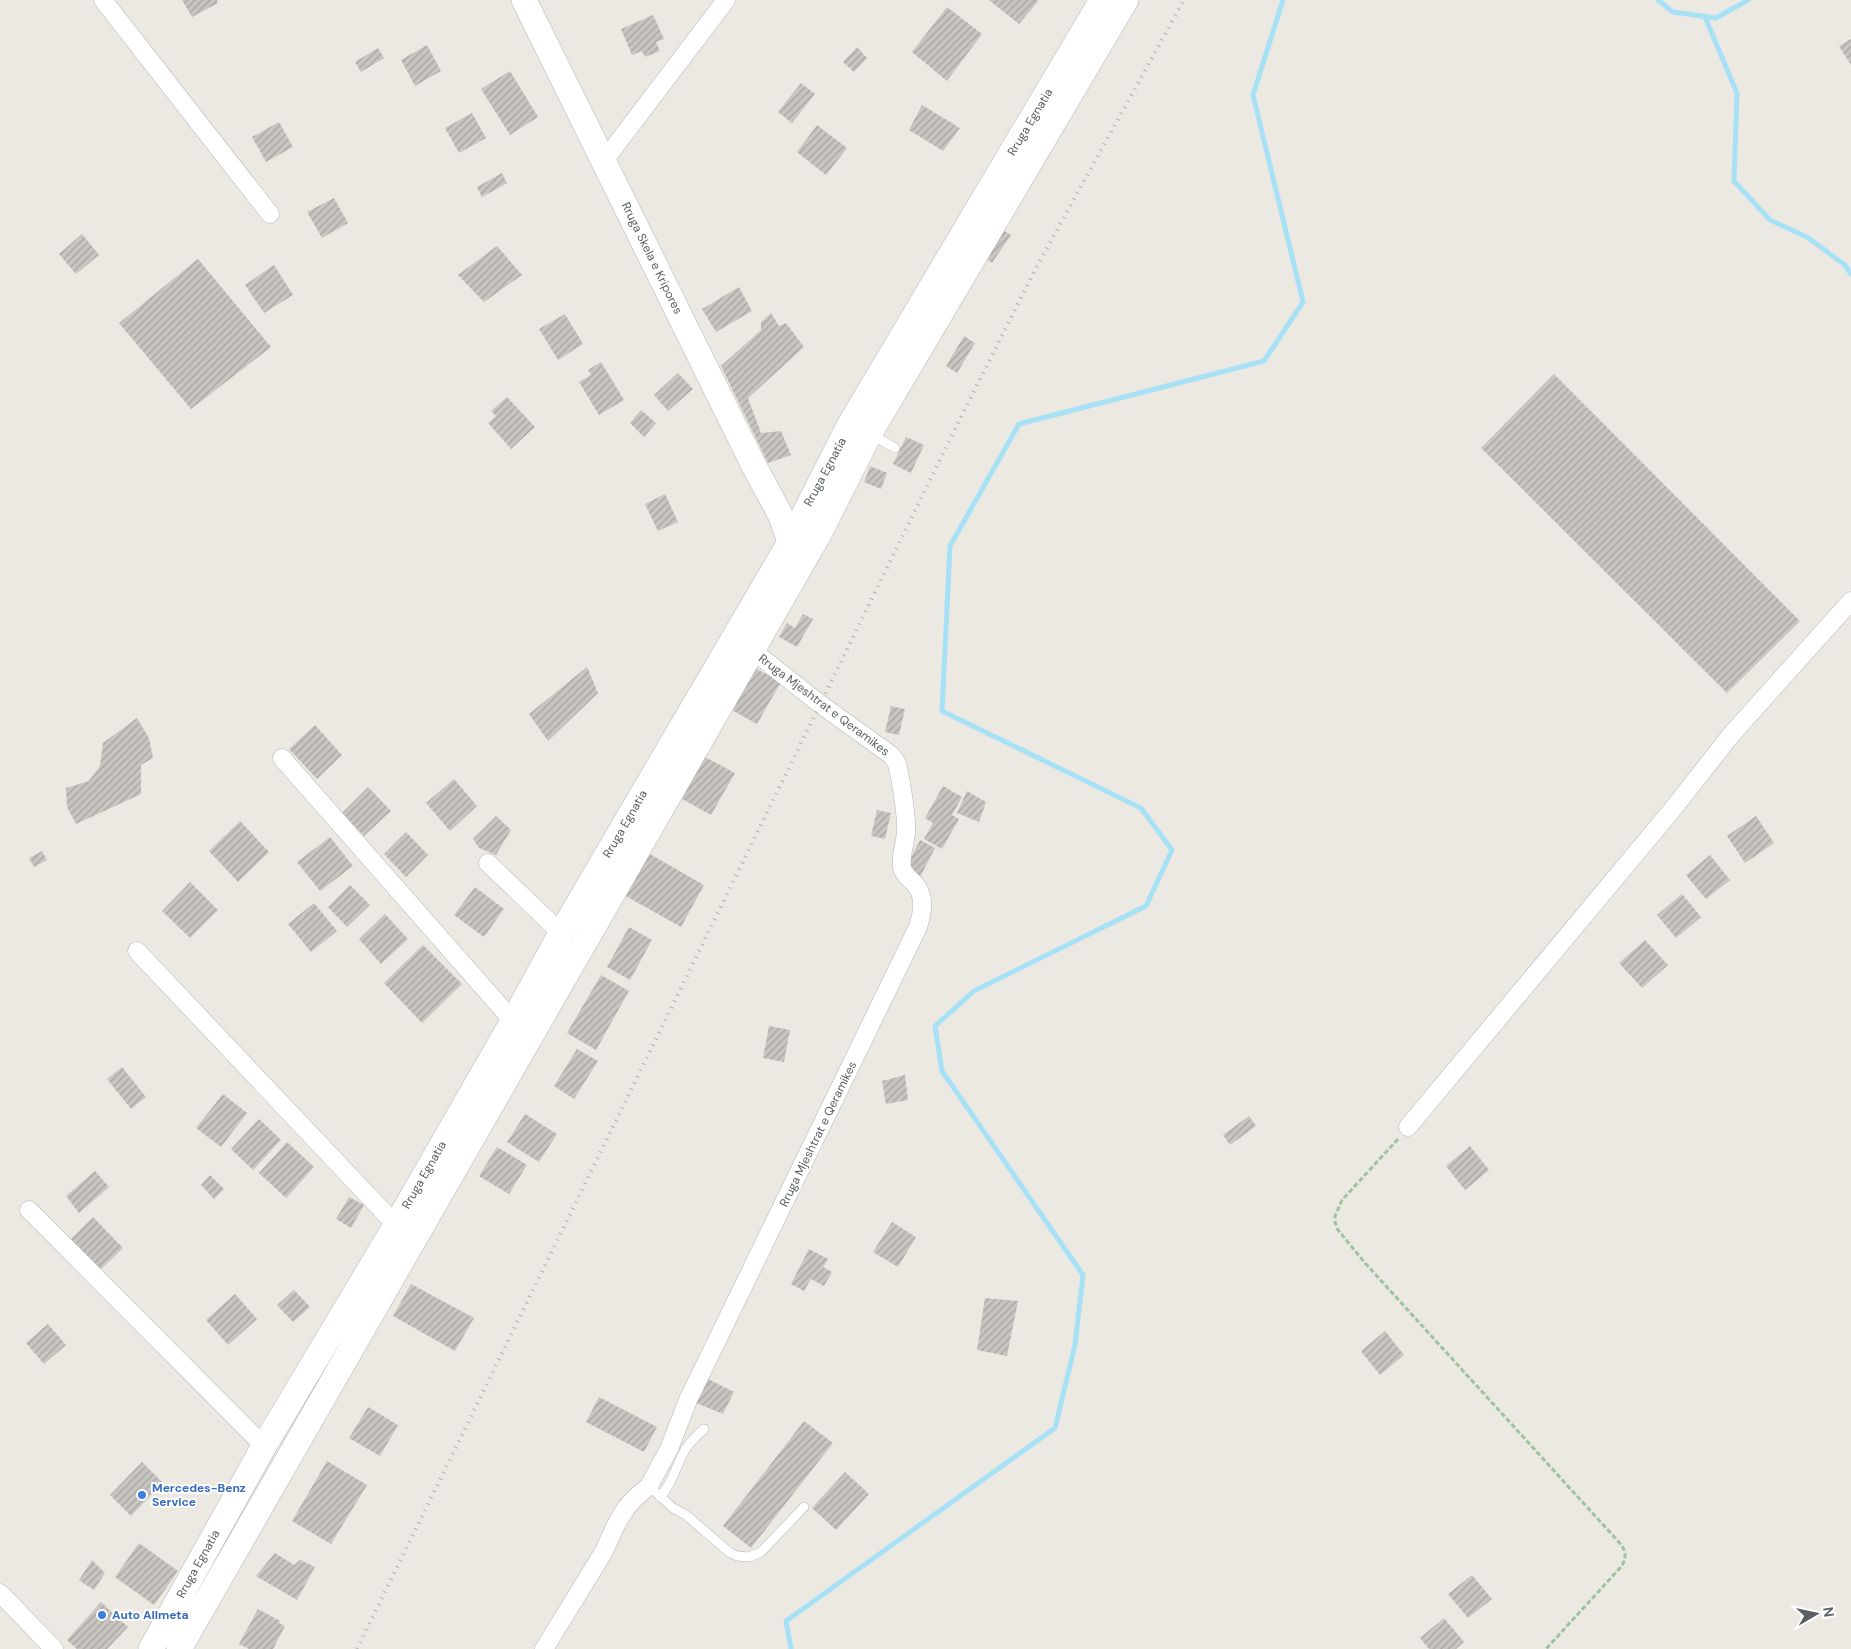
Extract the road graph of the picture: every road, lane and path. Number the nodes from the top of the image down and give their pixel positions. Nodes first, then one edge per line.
1 (103, 0) edge
2 (524, 0) edge
3 (726, 0) edge
4 (1102, 0) edge
5 (1126, 0) edge
6 (603, 162) junction
7 (270, 214) dead end
8 (870, 433) junction
9 (895, 448) dead end
10 (799, 533) junction
11 (1851, 601) edge
12 (752, 650) junction
13 (282, 758) dead end
14 (488, 863) dead end
15 (561, 933) junction
16 (137, 951) dead end
17 (513, 1021) junction
18 (1408, 1127) joint
19 (29, 1210) dead end
20 (396, 1225) junction
21 (704, 1429) dead end
22 (264, 1446) junction
23 (655, 1491) junction
24 (804, 1507) dead end
25 (0, 1593) edge
26 (54, 1649) edge
27 (151, 1649) edge
28 (179, 1649) edge
29 (544, 1649) edge
30 (1546, 1649) edge

1 - 7 street
2 - 6 main road, Rruga Skela e Kripores
3 - 6 street
4 - 10 main road, Rruga Egnatia
5 - 8 main road, Rruga Egnatia
6 - 10 main road, Rruga Skela e Kripores
8 - 9 lane
8 - 10 main road, Rruga Egnatia
10 - 12 main road, Rruga Egnatia
10 - 15 main road, Rruga Egnatia
11 - 18 street
12 - 23 street, Rruga Mjeshtrat e Qeramikes
12 - 28 main road, Rruga Egnatia
13 - 17 street
14 - 15 street
15 - 17 main road, Rruga Egnatia
16 - 20 street
17 - 20 main road, Rruga Egnatia
18 - 30 path
19 - 22 street
20 - 22 main road, Rruga Egnatia
21 - 23 lane
22 - 27 main road, Rruga Egnatia
23 - 24 lane
23 - 29 street, Rruga Mjeshtrat e Qeramikes
25 - 26 street

